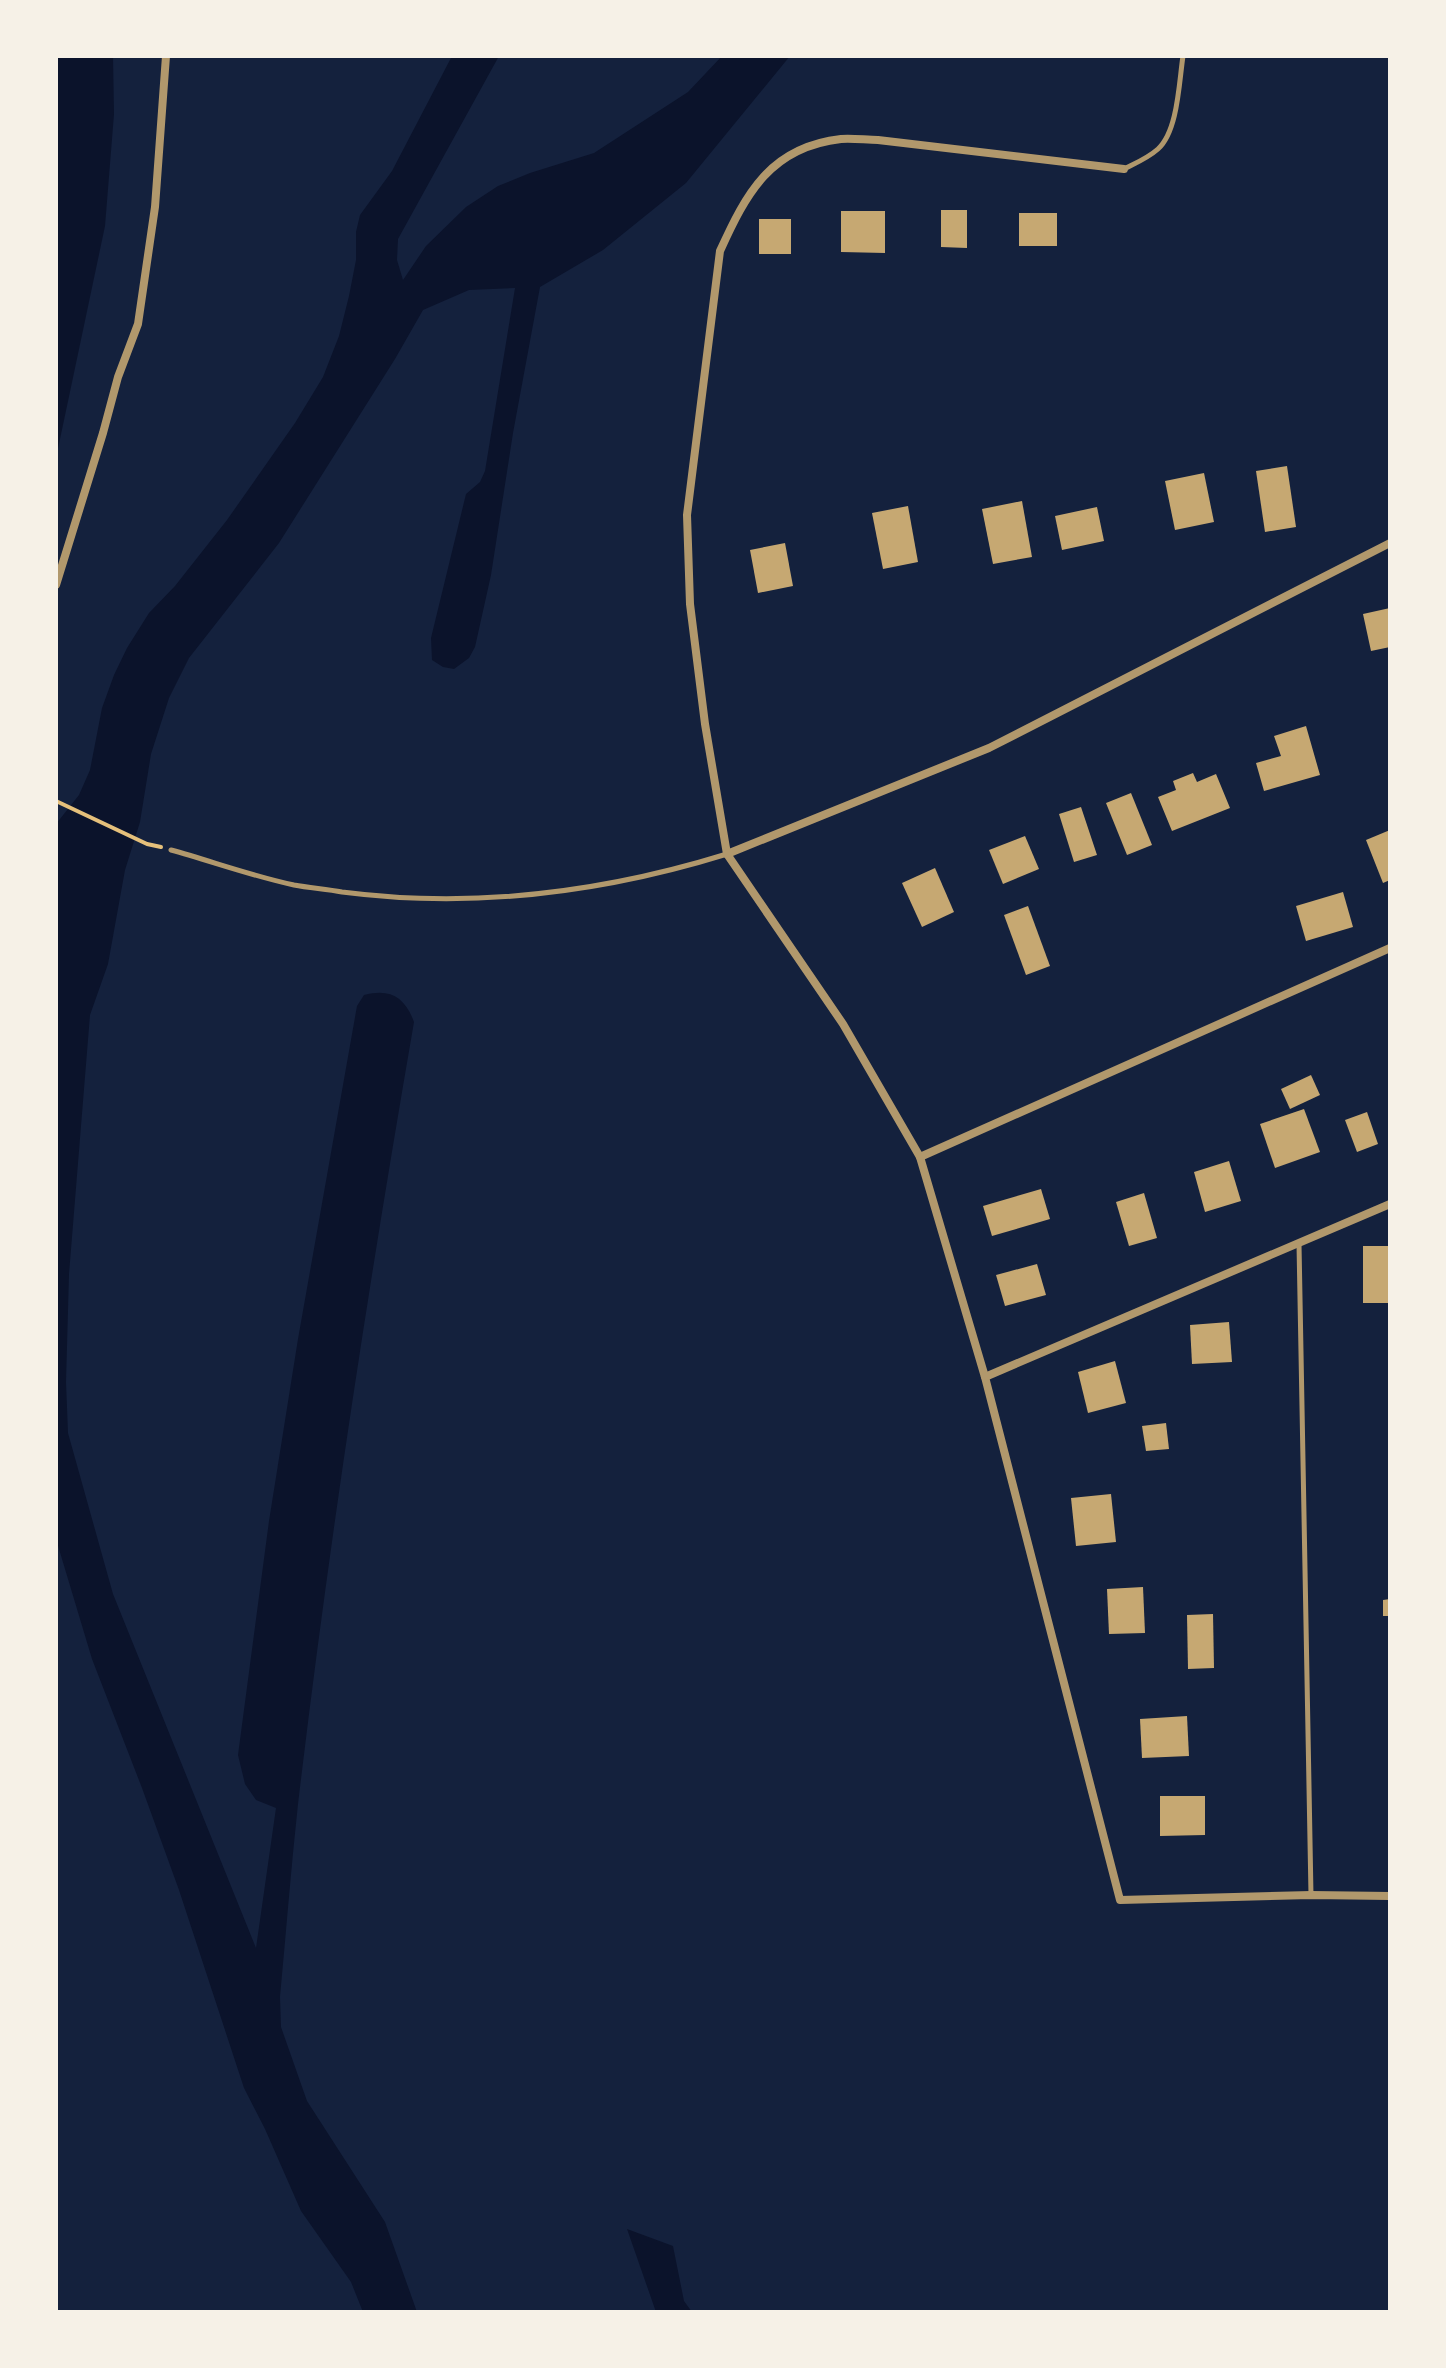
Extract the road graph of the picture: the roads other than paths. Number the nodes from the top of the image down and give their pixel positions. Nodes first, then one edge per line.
1 (166, 56) edge
2 (1183, 56) edge
3 (1124, 169) joint
4 (1390, 543) edge
5 (56, 585) edge
6 (171, 850) dead end
7 (727, 854) junction
8 (1390, 948) edge
9 (920, 1157) junction
10 (1390, 1204) edge
11 (1299, 1244) junction
12 (985, 1377) junction
13 (1311, 1895) junction
14 (1390, 1896) edge

1 - 5 street
2 - 3 lane
3 - 7 street
4 - 7 street
6 - 7 lane
7 - 9 street
8 - 9 street
9 - 12 street
10 - 11 street
11 - 12 street
11 - 13 lane
12 - 13 street
13 - 14 street

